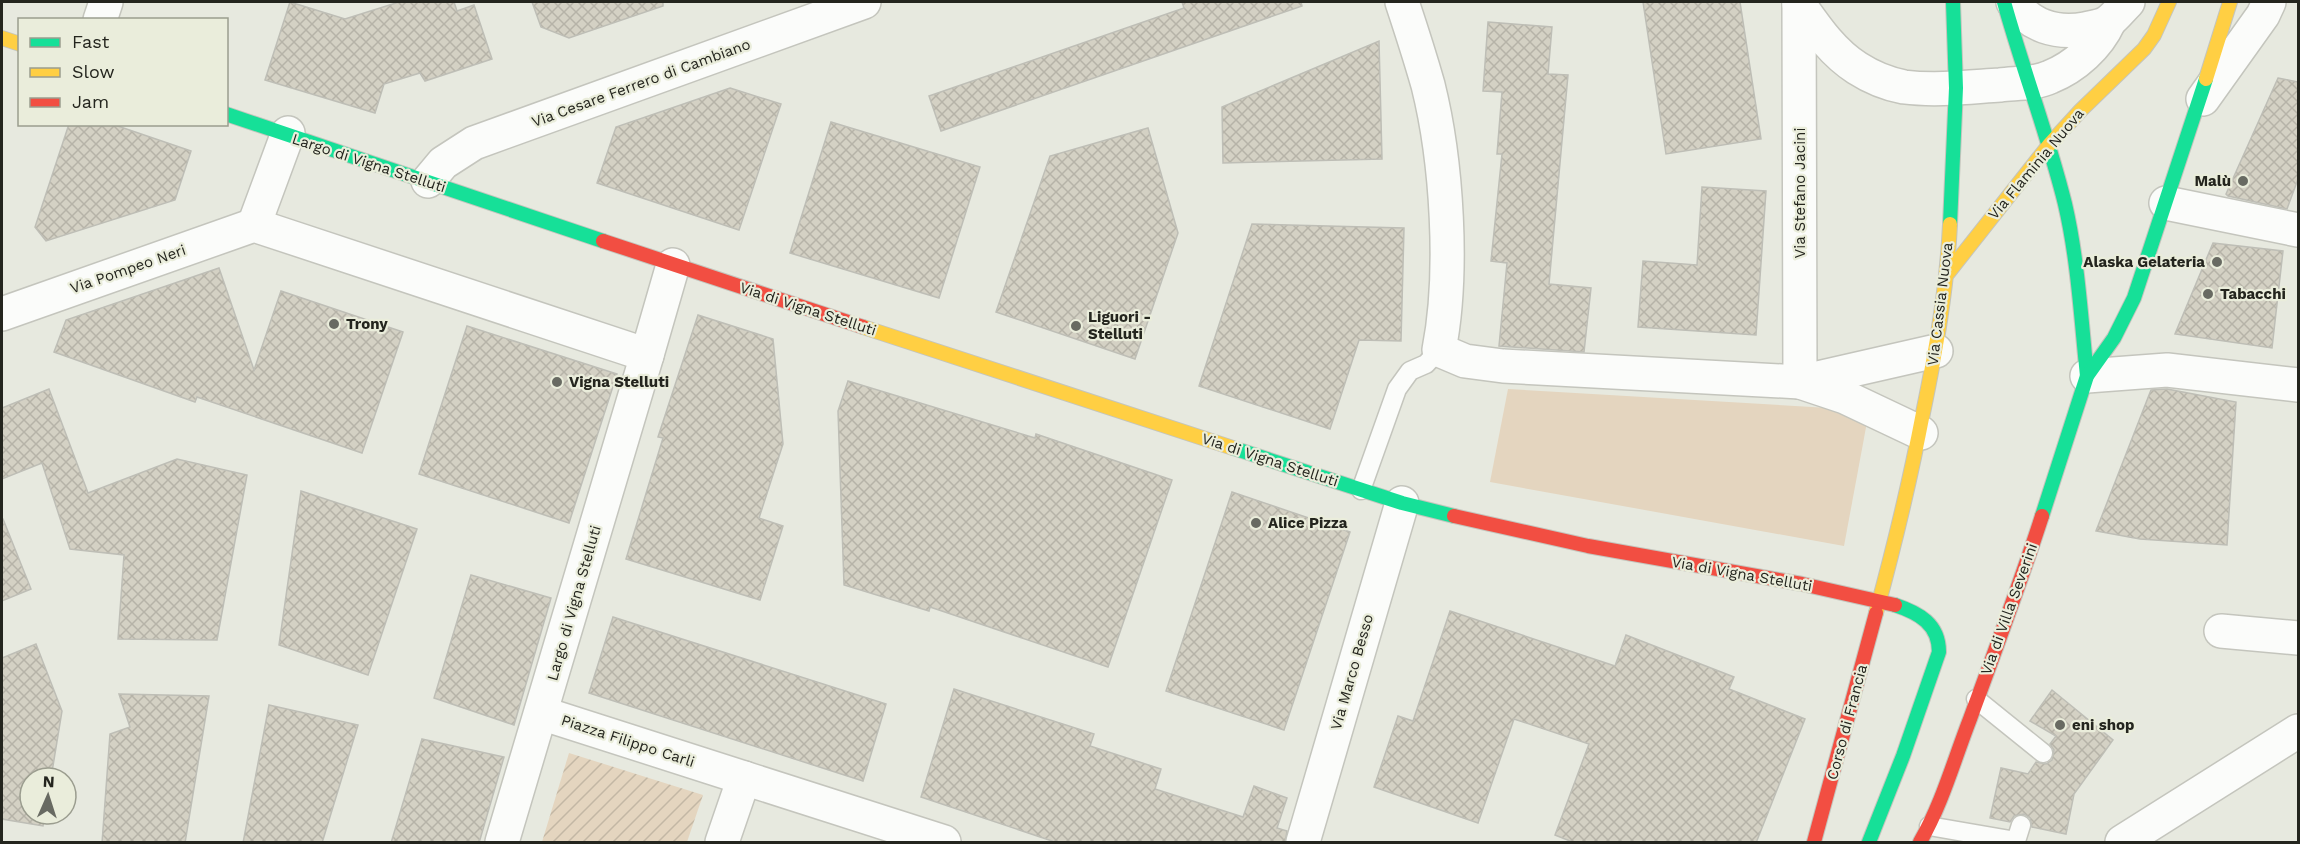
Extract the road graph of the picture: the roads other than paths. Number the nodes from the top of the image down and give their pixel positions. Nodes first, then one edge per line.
1 (106, 2) edge
2 (864, 2) edge
3 (1402, 2) edge
4 (1953, 2) edge
5 (2004, 2) edge
6 (2013, 2) edge
7 (2169, 2) edge
8 (2230, 2) edge
9 (2269, 2) edge
10 (1799, 3) edge
11 (2118, 12) edge
12 (101, 18) edge
13 (2, 38) edge
14 (18, 43) edge
15 (2030, 82) junction
16 (1956, 88) junction
17 (2198, 105) junction
18 (228, 115) edge
19 (288, 133) junction
20 (2049, 145) junction
21 (428, 181) junction
22 (2166, 203) junction
23 (254, 225) junction
24 (2297, 227) edge
25 (673, 265) junction
26 (1948, 273) junction
27 (2, 314) edge
28 (1439, 350) junction
29 (1936, 351) junction
30 (647, 355) junction
31 (2087, 376) junction
32 (1800, 382) junction
33 (2298, 385) edge
34 (1921, 433) junction
35 (1361, 490) junction
36 (1402, 502) junction
37 (1881, 602) junction
38 (2221, 631) dead end
39 (2298, 638) edge
40 (1976, 699) junction
41 (541, 713) junction
42 (2298, 731) edge
43 (2043, 753) dead end
44 (744, 778) junction
45 (2021, 825) dead end
46 (1923, 837) edge
47 (2127, 841) edge
48 (502, 843) edge
49 (722, 843) edge
50 (944, 843) edge
51 (1303, 843) edge
52 (1814, 843) edge
53 (1869, 843) edge

1 - 12 street
2 - 21 street, Via Cesare Ferrero di Cambiano
3 - 28 street
4 - 16 main road, Via Cassia Nuova
5 - 15 main road
6 - 11 street
7 - 20 main road, Via Flaminia Nuova
8 - 17 main road
9 - 17 street
10 - 16 street, Via Stefano Jacini
10 - 32 street, Via Stefano Jacini
11 - 15 street
13 - 14 main road
15 - 16 street
15 - 20 main road
16 - 26 main road, Via Cassia Nuova
17 - 22 main road
18 - 19 main road
19 - 21 main road, Largo di Vigna Stelluti
19 - 23 street, Largo di Vigna Stelluti
20 - 26 main road, Via Flaminia Nuova
20 - 31 main road
21 - 25 main road, Largo di Vigna Stelluti
22 - 24 street
22 - 31 main road
23 - 27 street, Via Pompeo Neri
23 - 30 street
25 - 30 street, Largo di Vigna Stelluti
25 - 35 main road, Via di Vigna Stelluti
26 - 29 main road, Via Cassia Nuova
28 - 32 street
28 - 35 lane
29 - 32 street
29 - 34 main road, Via Cassia Nuova
30 - 41 street, Largo di Vigna Stelluti
31 - 33 street
31 - 40 main road, Via di Villa Severini
32 - 34 street
34 - 37 main road, Via Cassia Nuova
35 - 36 main road, Via di Vigna Stelluti
36 - 37 main road, Via di Vigna Stelluti
36 - 51 street, Via Marco Besso
37 - 52 main road, Corso di Francia
37 - 53 main road
38 - 39 street
40 - 43 lane
40 - 46 main road, Via di Villa Severini
41 - 44 street, Piazza Filippo Carli
41 - 48 street, Piazza Filippo Carli
42 - 47 street
44 - 49 street
44 - 50 street, Piazza Filippo Carli
45 - 46 lane

